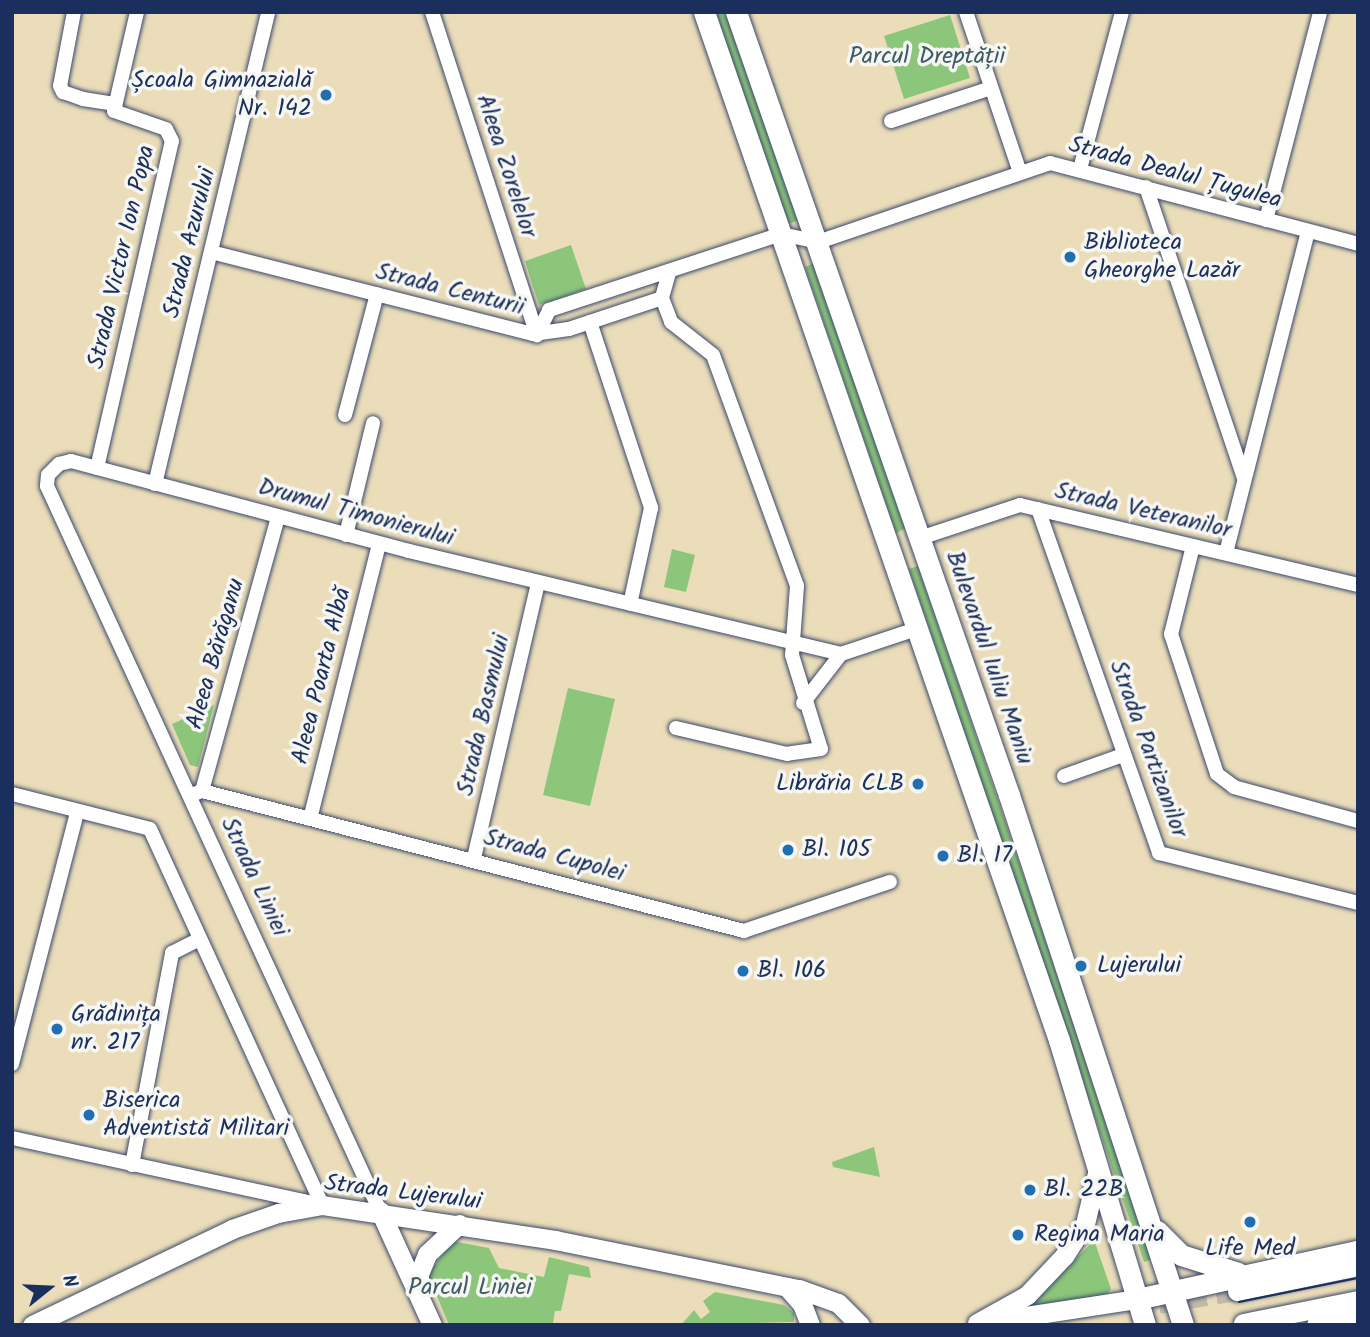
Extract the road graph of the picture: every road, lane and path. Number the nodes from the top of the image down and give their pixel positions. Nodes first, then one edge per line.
1 (74, 12) edge
2 (136, 12) edge
3 (268, 12) edge
4 (432, 12) edge
5 (704, 12) edge
6 (736, 12) edge
7 (967, 12) edge
8 (1122, 12) edge
9 (1320, 12) edge
10 (991, 88) junction
11 (116, 104) junction
12 (891, 121) dead end
13 (1080, 169) junction
14 (1020, 172) junction
15 (1146, 187) junction
16 (1266, 220) junction
17 (1308, 232) junction
18 (781, 234) junction
19 (818, 242) junction
20 (1358, 244) edge
21 (211, 252) junction
22 (669, 273) junction
23 (377, 294) junction
24 (662, 298) junction
25 (590, 322) junction
26 (537, 335) junction
27 (345, 415) dead end
28 (373, 423) dead end
29 (71, 461) joint
30 (97, 468) junction
31 (1245, 479) junction
32 (155, 484) junction
33 (1038, 509) junction
34 (278, 517) junction
35 (346, 535) junction
36 (920, 538) junction
37 (379, 544) junction
38 (1193, 545) junction
39 (1226, 553) junction
40 (538, 583) junction
41 (1358, 586) edge
42 (630, 604) junction
43 (919, 628) junction
44 (791, 642) junction
45 (841, 654) junction
46 (803, 703) junction
47 (676, 728) dead end
48 (1124, 755) junction
49 (1064, 776) dead end
50 (196, 793) junction
51 (12, 794) edge
52 (77, 811) junction
53 (310, 819) junction
54 (1358, 821) edge
55 (474, 858) junction
56 (890, 882) dead end
57 (1358, 903) edge
58 (200, 939) junction
59 (12, 1064) edge
60 (12, 1138) edge
61 (132, 1165) junction
62 (1098, 1168) junction
63 (322, 1205) junction
64 (380, 1210) junction
65 (459, 1224) junction
66 (1153, 1227) junction
67 (1358, 1251) edge
68 (1358, 1266) edge
69 (1242, 1283) junction
70 (787, 1287) junction
71 (1173, 1291) junction
72 (419, 1296) junction
73 (1138, 1299) junction
74 (1358, 1300) edge
75 (1358, 1316) edge
76 (1243, 1323) dead end
77 (972, 1324) edge
78 (32, 1325) edge
79 (432, 1325) edge
80 (810, 1325) edge
81 (860, 1325) edge
82 (1145, 1325) edge
83 (1183, 1325) edge
84 (1317, 1325) edge

1 - 11 street
2 - 11 street
3 - 21 street, Strada Azurului
4 - 26 street, Aleea Zorelelor
5 - 18 main road
6 - 19 main road, Bulevardul Iuliu Maniu
7 - 10 street
8 - 13 street
9 - 16 street
10 - 12 street
10 - 14 street
11 - 30 street, Strada Victor Ion Popa
13 - 14 street, Strada Dealul Țugulea
13 - 15 street, Strada Dealul Țugulea
14 - 19 street, Strada Dealul Țugulea
15 - 16 street, Strada Dealul Țugulea
15 - 31 street
16 - 17 street, Strada Dealul Țugulea
17 - 20 street, Strada Dealul Țugulea
17 - 31 street
18 - 19 street
18 - 22 street, Strada Centurii
18 - 43 main road
19 - 36 main road, Bulevardul Iuliu Maniu
21 - 23 street, Strada Centurii
21 - 32 street, Strada Azurului
22 - 24 street
22 - 26 street, Strada Centurii
23 - 26 street, Strada Centurii
23 - 27 street
24 - 25 street
24 - 44 street
25 - 26 street
25 - 42 street
28 - 35 street
29 - 30 street, Drumul Timonierului
29 - 50 street, Strada Liniei
30 - 32 street, Drumul Timonierului
31 - 39 street
32 - 34 street, Drumul Timonierului
33 - 36 street, Strada Veteranilor
33 - 38 street, Strada Veteranilor
33 - 48 street, Strada Partizanilor
34 - 35 street, Drumul Timonierului
34 - 50 street, Aleea Bărăganu
35 - 37 street, Drumul Timonierului
36 - 66 main road, Bulevardul Iuliu Maniu
37 - 40 street, Drumul Timonierului
37 - 53 street, Aleea Poarta Albă
38 - 39 street, Strada Veteranilor
38 - 54 street
39 - 41 street, Strada Veteranilor
40 - 42 street, Drumul Timonierului
40 - 55 street, Strada Basmului
42 - 44 street, Drumul Timonierului
43 - 45 street
43 - 62 main road
44 - 45 street, Drumul Timonierului
44 - 46 street
45 - 46 street
46 - 47 street
48 - 49 street
48 - 57 street, Strada Partizanilor
50 - 53 street, Strada Cupolei
50 - 64 street, Strada Liniei
51 - 52 street
52 - 58 street
52 - 59 street
53 - 55 street, Strada Cupolei
55 - 56 street, Strada Cupolei
58 - 61 street
58 - 63 street
60 - 61 street
61 - 63 street
62 - 73 main road
62 - 77 street
63 - 64 street, Strada Lujerului
63 - 78 street, Strada Lujerului
64 - 65 street, Strada Lujerului
64 - 72 street, Strada Liniei
65 - 70 street, Strada Lujerului
65 - 72 street
66 - 69 main road
66 - 71 main road, Bulevardul Iuliu Maniu
67 - 69 main road
68 - 69 street
69 - 71 main road
70 - 80 street
70 - 81 street, Strada Lujerului
71 - 73 main road
71 - 83 main road, Bulevardul Iuliu Maniu
72 - 79 street, Strada Liniei
73 - 77 street
73 - 82 main road
74 - 76 street
75 - 84 main road

